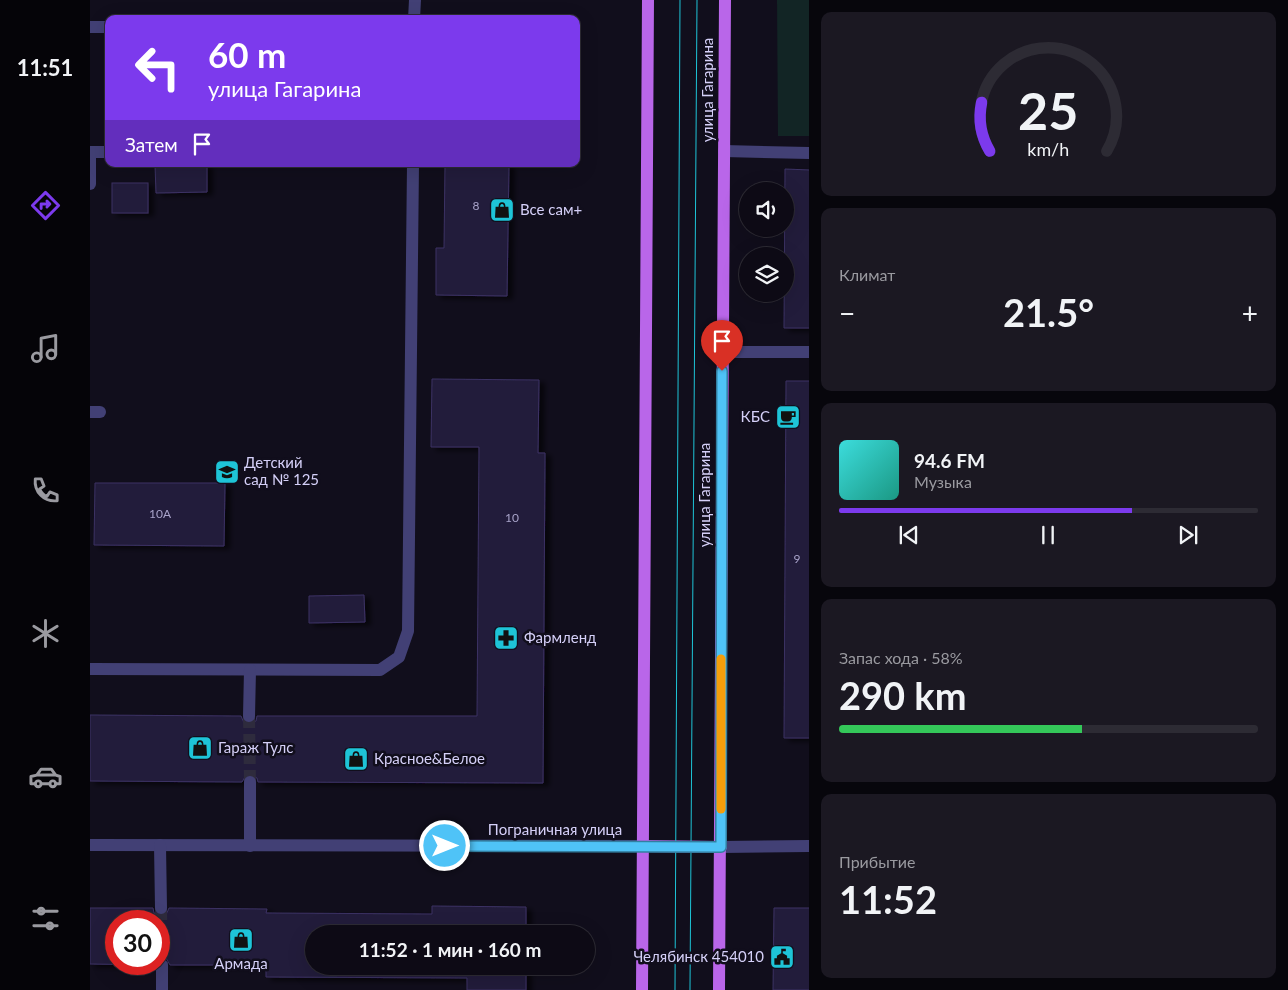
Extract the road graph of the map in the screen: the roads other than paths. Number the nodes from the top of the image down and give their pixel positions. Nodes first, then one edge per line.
1 (415, 0) edge
2 (648, 0) edge
3 (725, 0) edge
4 (414, 15) edge
5 (90, 27) edge
6 (105, 27) edge
7 (724, 151) junction
8 (90, 152) edge
9 (105, 152) edge
10 (809, 153) edge
11 (413, 167) edge
12 (90, 184) edge
13 (722, 352) junction
14 (809, 352) edge
15 (90, 669) edge
16 (250, 670) junction
17 (250, 716) tunnel mouth
18 (250, 782) tunnel mouth
19 (90, 845) edge
20 (160, 845) junction
21 (250, 846) junction
22 (642, 846) junction
23 (809, 846) edge
24 (721, 847) junction
25 (161, 908) tunnel mouth
26 (162, 975) edge
27 (162, 990) edge
28 (642, 990) edge
29 (719, 990) edge

1 - 4 street
2 - 22 main road
3 - 7 main road, улица Гагарина
5 - 6 street
7 - 10 street
7 - 13 main road, улица Гагарина
8 - 9 street
8 - 12 street
11 - 16 street
13 - 14 street
13 - 24 main road, улица Гагарина
15 - 16 street
16 - 17 street
18 - 21 street
19 - 20 street, Пограничная улица
20 - 21 street, Пограничная улица
20 - 25 street
21 - 22 street, Пограничная улица
22 - 24 main road, Пограничная улица
22 - 28 main road
23 - 24 street, Пограничная улица
24 - 29 main road, улица Гагарина
26 - 27 street

